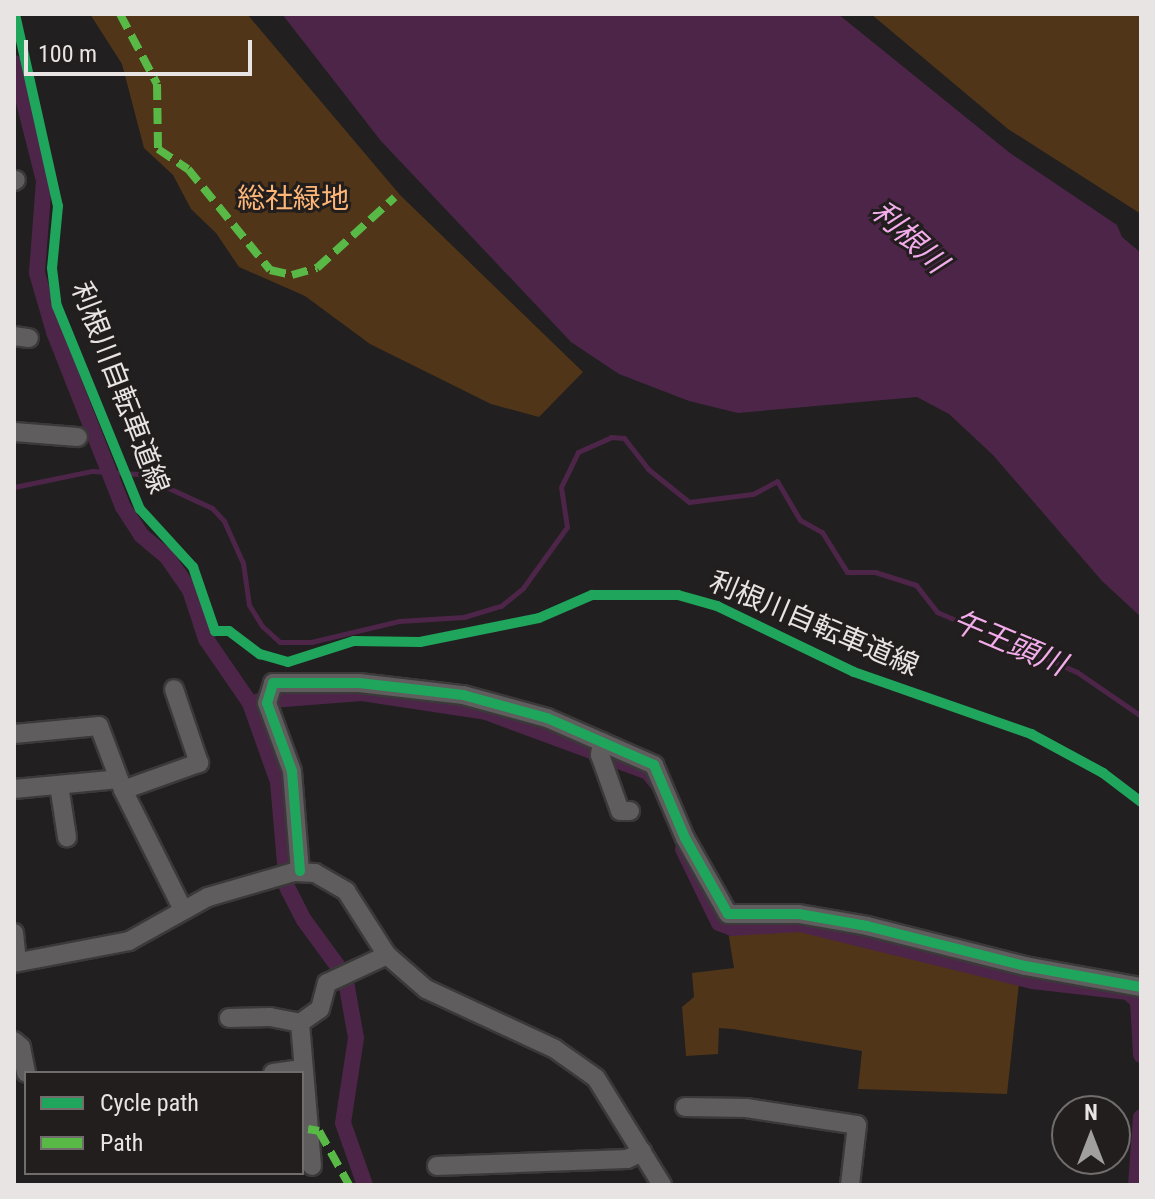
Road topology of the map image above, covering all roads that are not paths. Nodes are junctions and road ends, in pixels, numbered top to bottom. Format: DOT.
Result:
graph roads {
  1 [pos="14,432"];
  2 [pos="78,437"];
  3 [pos="174,689"];
  4 [pos="14,734"];
  5 [pos="602,742"];
  6 [pos="121,784"];
  7 [pos="59,785"];
  8 [pos="14,789"];
  9 [pos="630,811"];
  10 [pos="67,837"];
  11 [pos="297,872"];
  12 [pos="182,908"];
  13 [pos="14,933"];
  14 [pos="387,955"];
  15 [pos="16,962"];
  16 [pos="1141,987"];
  17 [pos="229,1018"];
  18 [pos="300,1023"];
  19 [pos="14,1041"];
  20 [pos="302,1069"];
  21 [pos="26,1071"];
  22 [pos="288,1071"];
  23 [pos="304,1102"];
  24 [pos="685,1107"];
  25 [pos="306,1136"];
  26 [pos="642,1152"];
  27 [pos="512,1165"];
  28 [pos="312,1166"];
  29 [pos="437,1166"];
  30 [pos="513,1185"];
  31 [pos="662,1185"];
  32 [pos="850,1185"];
  1 -- 2 [label="street"];
  3 -- 6 [label="street"];
  4 -- 6 [label="street"];
  5 -- 9 [label="street"];
  5 -- 11 [label="street"];
  5 -- 16 [label="street"];
  6 -- 7 [label="street"];
  6 -- 12 [label="street"];
  7 -- 8 [label="street"];
  7 -- 10 [label="street"];
  11 -- 12 [label="street"];
  11 -- 14 [label="street"];
  12 -- 15 [label="street"];
  13 -- 15 [label="street"];
  14 -- 18 [label="street"];
  14 -- 26 [label="street"];
  17 -- 18 [label="street"];
  18 -- 20 [label="street"];
  19 -- 21 [label="street"];
  20 -- 22 [label="street"];
  23 -- 25 [label="street"];
  24 -- 32 [label="street"];
  25 -- 28 [label="street"];
  26 -- 27 [label="street"];
  26 -- 31 [label="street"];
  27 -- 29 [label="street"];
  27 -- 30 [label="street"];
}
